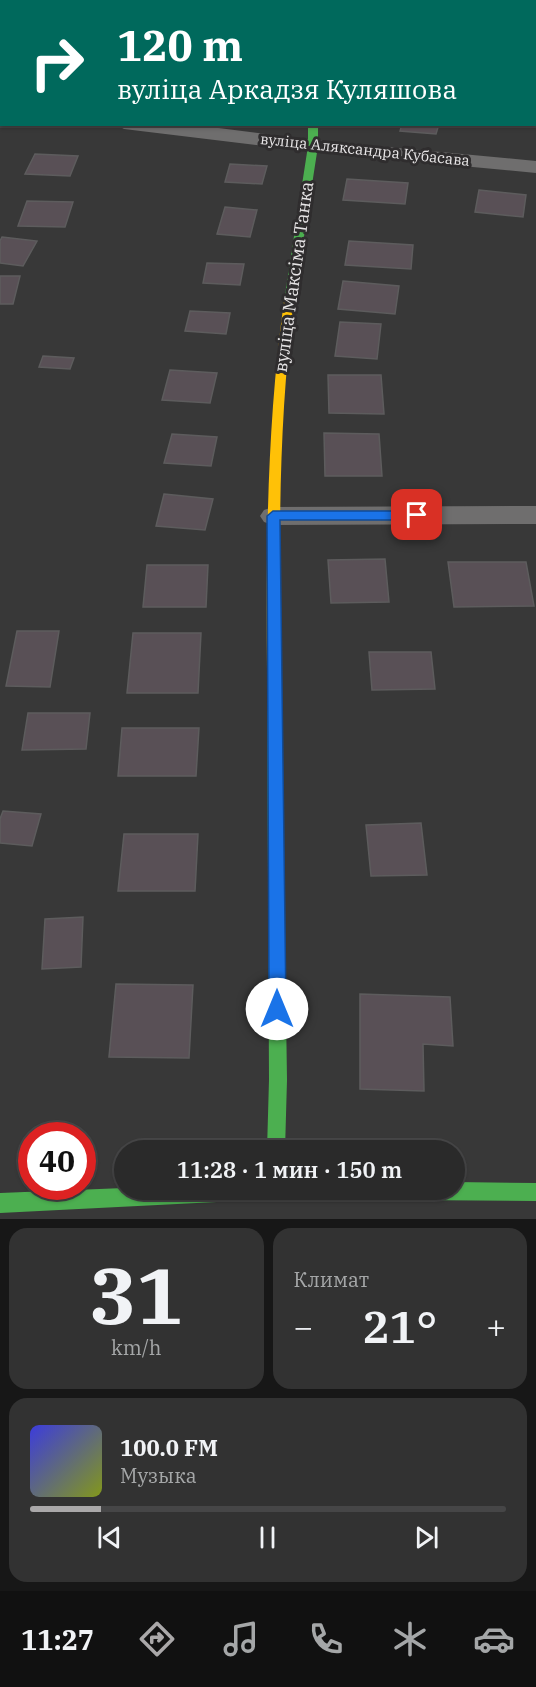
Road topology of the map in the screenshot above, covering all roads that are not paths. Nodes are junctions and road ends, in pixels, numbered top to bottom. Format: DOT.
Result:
graph roads {
  1 [pos="150,126"];
  2 [pos="313,126"];
  3 [pos="313,146"];
  4 [pos="536,167"];
  5 [pos="536,515"];
  6 [pos="273,516"];
  7 [pos="276,1140"];
  8 [pos="465,1191"];
  9 [pos="536,1192"];
  10 [pos="114,1198"];
  11 [pos="0,1203"];
  1 -- 3 [label="street, вуліца Аляксандра Кубасава"];
  2 -- 3 [label="street, вуліца Максіма Танка"];
  3 -- 4 [label="street, вуліца Аляксандра Кубасава"];
  3 -- 6 [label="street, вуліца Максіма Танка"];
  5 -- 6 [label="street"];
  6 -- 7 [label="street, вуліца Максіма Танка"];
  8 -- 9 [label="street"];
  10 -- 11 [label="street"];
}
